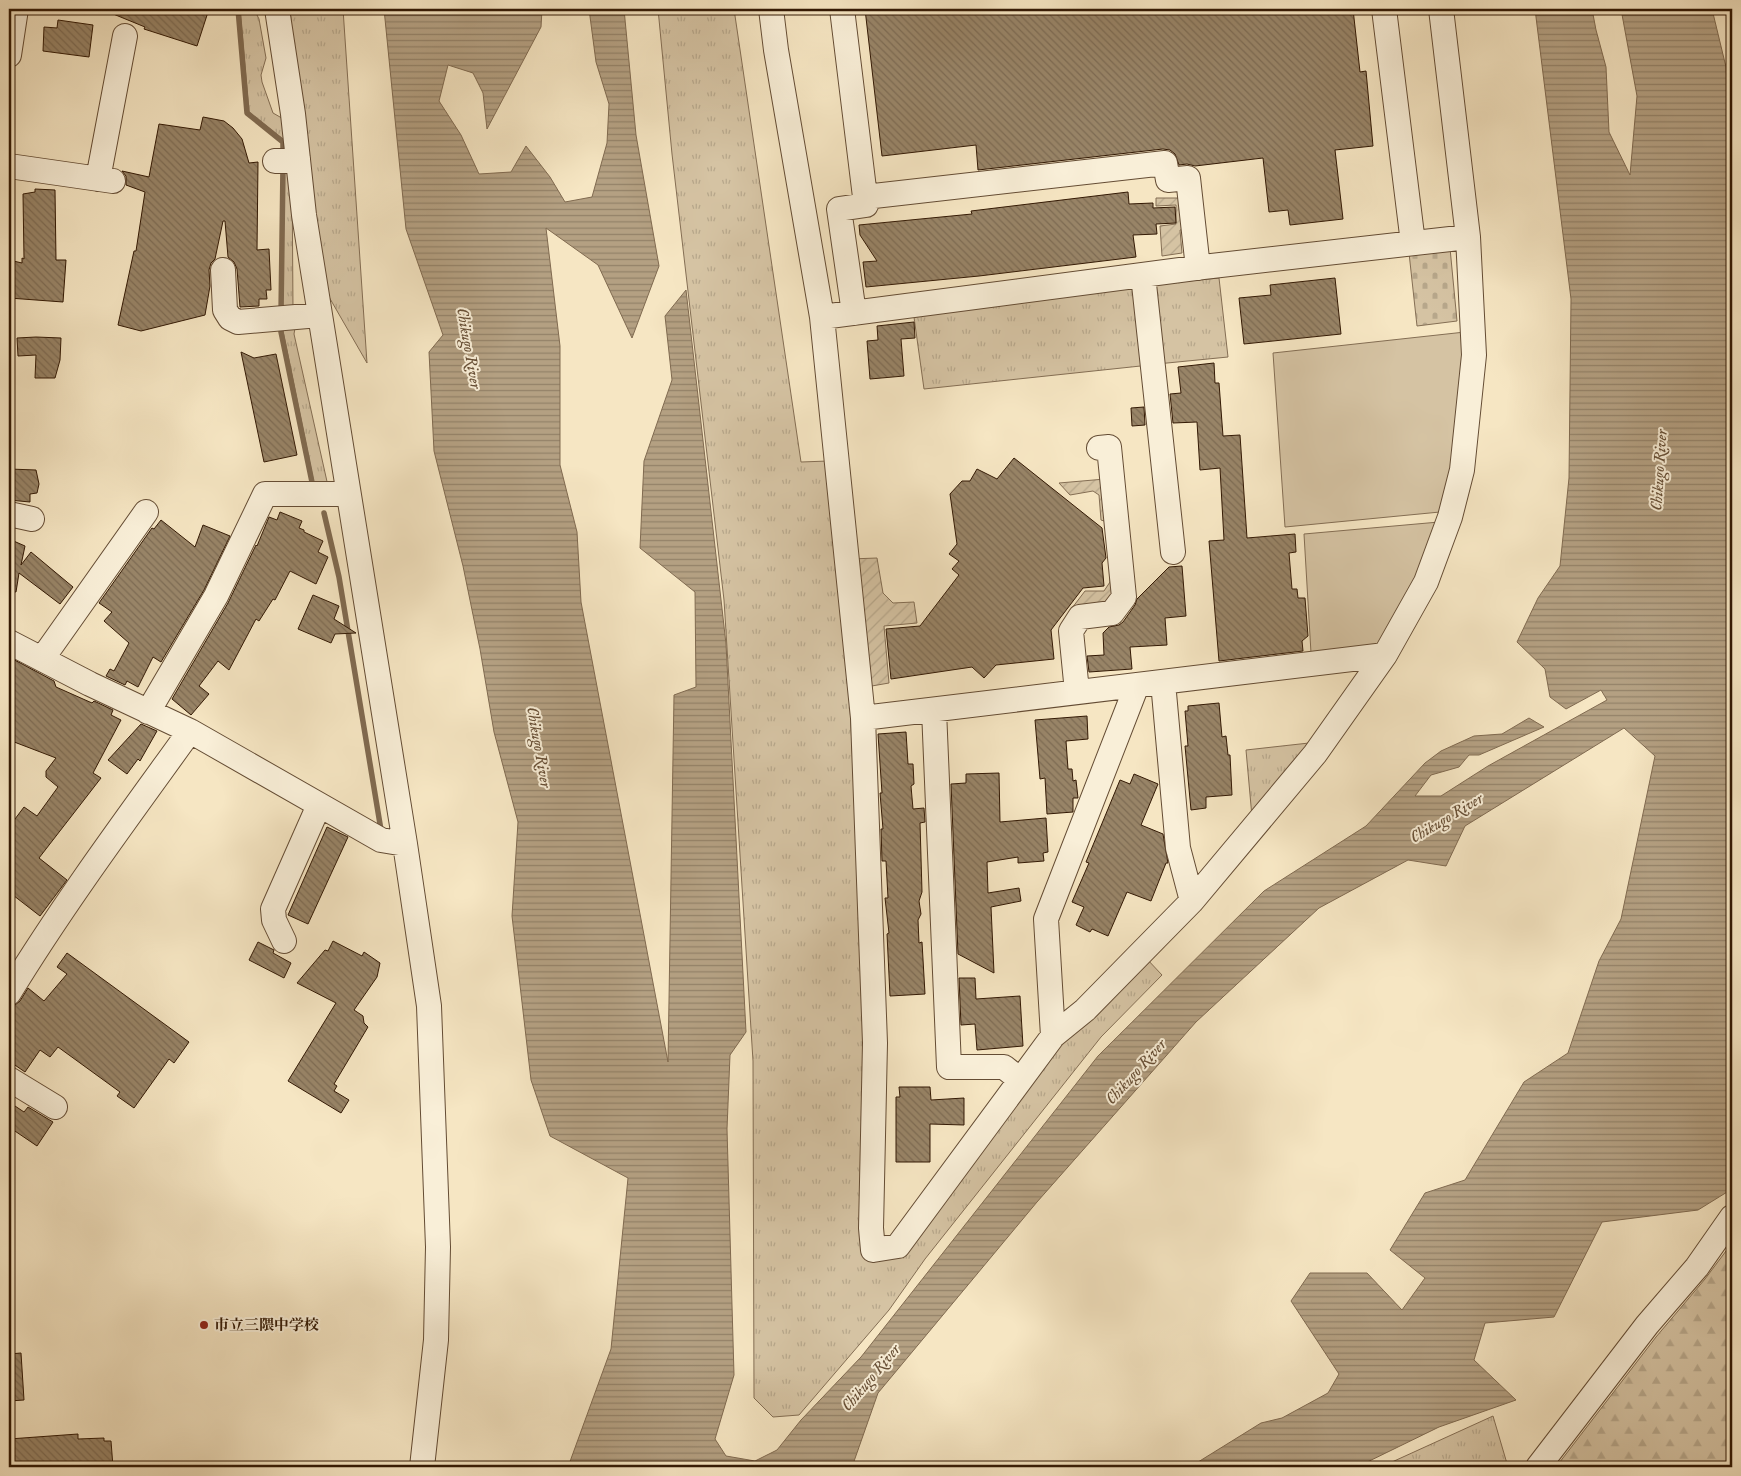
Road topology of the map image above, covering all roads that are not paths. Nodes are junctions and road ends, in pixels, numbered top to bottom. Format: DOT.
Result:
graph roads {
  1 [pos="277,9"];
  2 [pos="771,9"];
  3 [pos="842,9"];
  4 [pos="1384,9"];
  5 [pos="1441,9"];
  6 [pos="17,17"];
  7 [pos="125,36"];
  8 [pos="9,55"];
  9 [pos="9,166"];
  10 [pos="865,197"];
  11 [pos="1468,237"];
  12 [pos="1413,243"];
  13 [pos="1198,268"];
  14 [pos="223,270"];
  15 [pos="1143,275"];
  16 [pos="854,313"];
  17 [pos="320,315"];
  18 [pos="822,317"];
  19 [pos="1100,448"];
  20 [pos="348,494"];
  21 [pos="146,512"];
  22 [pos="9,514"];
  23 [pos="32,519"];
  24 [pos="1173,552"];
  25 [pos="9,642"];
  26 [pos="1385,655"];
  27 [pos="42,659"];
  28 [pos="1163,682"];
  29 [pos="1137,685"];
  30 [pos="1077,692"];
  31 [pos="934,710"];
  32 [pos="148,712"];
  33 [pos="863,718"];
  34 [pos="190,731"];
  35 [pos="319,805"];
  36 [pos="405,844"];
  37 [pos="1192,902"];
  38 [pos="284,941"];
  39 [pos="9,993"];
  40 [pos="1053,1036"];
  41 [pos="9,1079"];
  42 [pos="1020,1080"];
  43 [pos="55,1107"];
  44 [pos="1732,1217"];
  45 [pos="422,1467"];
  46 [pos="1538,1467"];
  1 -- 17 [label="street"];
  2 -- 18 [label="street"];
  3 -- 10 [label="street"];
  4 -- 12 [label="street"];
  5 -- 11 [label="street"];
  6 -- 8 [label="street"];
  7 -- 9 [label="street"];
  10 -- 13 [label="street"];
  10 -- 16 [label="street"];
  11 -- 12 [label="street"];
  11 -- 26 [label="street"];
  12 -- 13 [label="street"];
  13 -- 15 [label="street"];
  14 -- 17 [label="street"];
  15 -- 16 [label="street"];
  15 -- 24 [label="street"];
  16 -- 18 [label="street"];
  17 -- 20 [label="street"];
  18 -- 33 [label="street"];
  19 -- 30 [label="street"];
  20 -- 32 [label="street"];
  20 -- 36 [label="street"];
  21 -- 27 [label="street"];
  22 -- 23 [label="street"];
  25 -- 27 [label="street"];
  26 -- 28 [label="street"];
  26 -- 37 [label="street"];
  27 -- 32 [label="street"];
  28 -- 29 [label="street"];
  28 -- 37 [label="street"];
  29 -- 30 [label="street"];
  29 -- 40 [label="street"];
  30 -- 31 [label="street"];
  31 -- 33 [label="street"];
  31 -- 42 [label="street"];
  32 -- 34 [label="street"];
  33 -- 42 [label="street"];
  34 -- 35 [label="street"];
  34 -- 39 [label="street"];
  35 -- 36 [label="street"];
  35 -- 38 [label="street"];
  36 -- 45 [label="street"];
  37 -- 40 [label="street"];
  40 -- 42 [label="street"];
  41 -- 43 [label="street"];
  44 -- 46 [label="street"];
}
